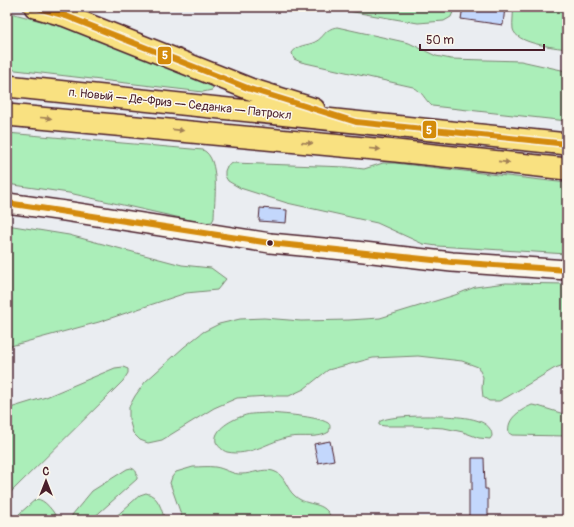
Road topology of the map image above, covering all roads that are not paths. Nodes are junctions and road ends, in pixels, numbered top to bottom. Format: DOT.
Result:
graph roads {
  1 [pos="35,7"];
  2 [pos="7,86"];
  3 [pos="7,115"];
  4 [pos="356,122"];
  5 [pos="567,144"];
  6 [pos="567,169"];
  7 [pos="7,203"];
  8 [pos="567,270"];
  1 -- 4 [label="main road"];
  2 -- 4 [label="main road, п. Новый — Де-Фриз — Седанка — Патрокл"];
  3 -- 6 [label="main road, one-way"];
  4 -- 5 [label="main road, п. Новый — Де-Фриз — Седанка — Патрокл"];
  7 -- 8 [label="main road"];
}
